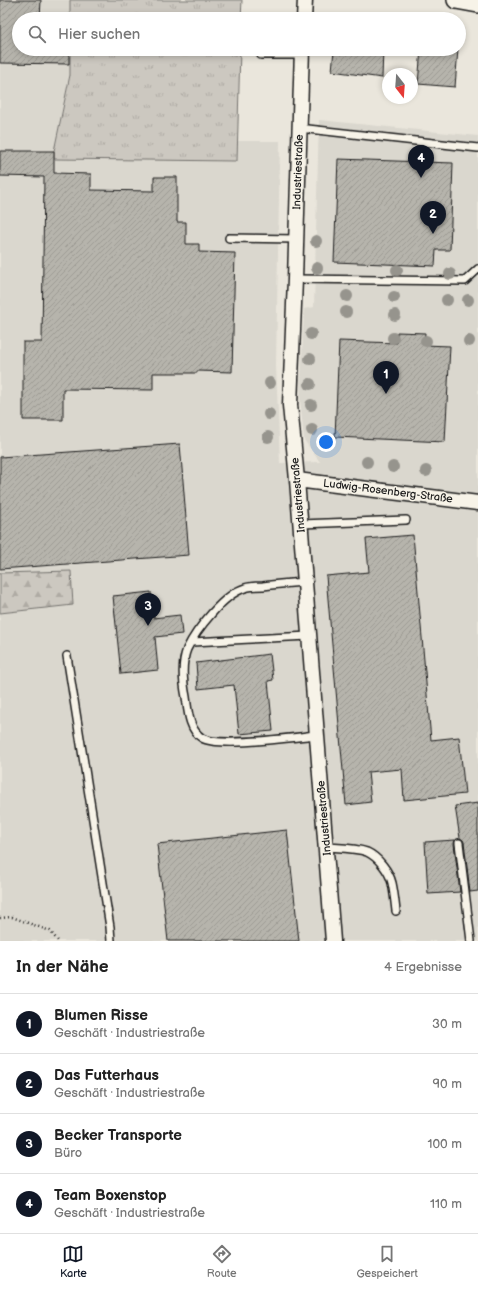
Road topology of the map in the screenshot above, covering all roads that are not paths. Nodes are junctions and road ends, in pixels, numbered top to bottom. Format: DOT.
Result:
graph roads {
  1 [pos="305,0"];
  2 [pos="456,0"];
  3 [pos="478,4"];
  4 [pos="304,12"];
  5 [pos="302,56"];
  6 [pos="300,128"];
  7 [pos="478,148"];
  8 [pos="229,238"];
  9 [pos="296,239"];
  10 [pos="478,268"];
  11 [pos="295,279"];
  12 [pos="297,480"];
  13 [pos="478,503"];
  14 [pos="406,520"];
  15 [pos="301,524"];
  16 [pos="305,582"];
  17 [pos="310,636"];
  18 [pos="192,642"];
  19 [pos="67,656"];
  20 [pos="317,735"];
  21 [pos="459,843"];
  22 [pos="326,847"];
  23 [pos="396,911"];
  24 [pos="111,941"];
  25 [pos="334,941"];
  26 [pos="471,941"];
  1 -- 4 [label="street"];
  2 -- 3 [label="street"];
  5 -- 6 [label="street, Industriestraße"];
  6 -- 7 [label="lane"];
  6 -- 9 [label="street, Industriestraße"];
  8 -- 9 [label="lane"];
  9 -- 11 [label="street, Industriestraße"];
  10 -- 11 [label="lane"];
  11 -- 12 [label="street, Industriestraße"];
  12 -- 13 [label="street, Ludwig-Rosenberg-Straße"];
  12 -- 15 [label="street, Industriestraße"];
  14 -- 15 [label="lane"];
  15 -- 16 [label="street, Industriestraße"];
  16 -- 17 [label="street, Industriestraße"];
  16 -- 18 [label="lane"];
  17 -- 18 [label="lane"];
  17 -- 20 [label="street, Industriestraße"];
  18 -- 20 [label="lane"];
  19 -- 24 [label="lane"];
  20 -- 22 [label="street, Industriestraße"];
  21 -- 26 [label="lane"];
  22 -- 23 [label="lane"];
  22 -- 25 [label="street, Industriestraße"];
}
